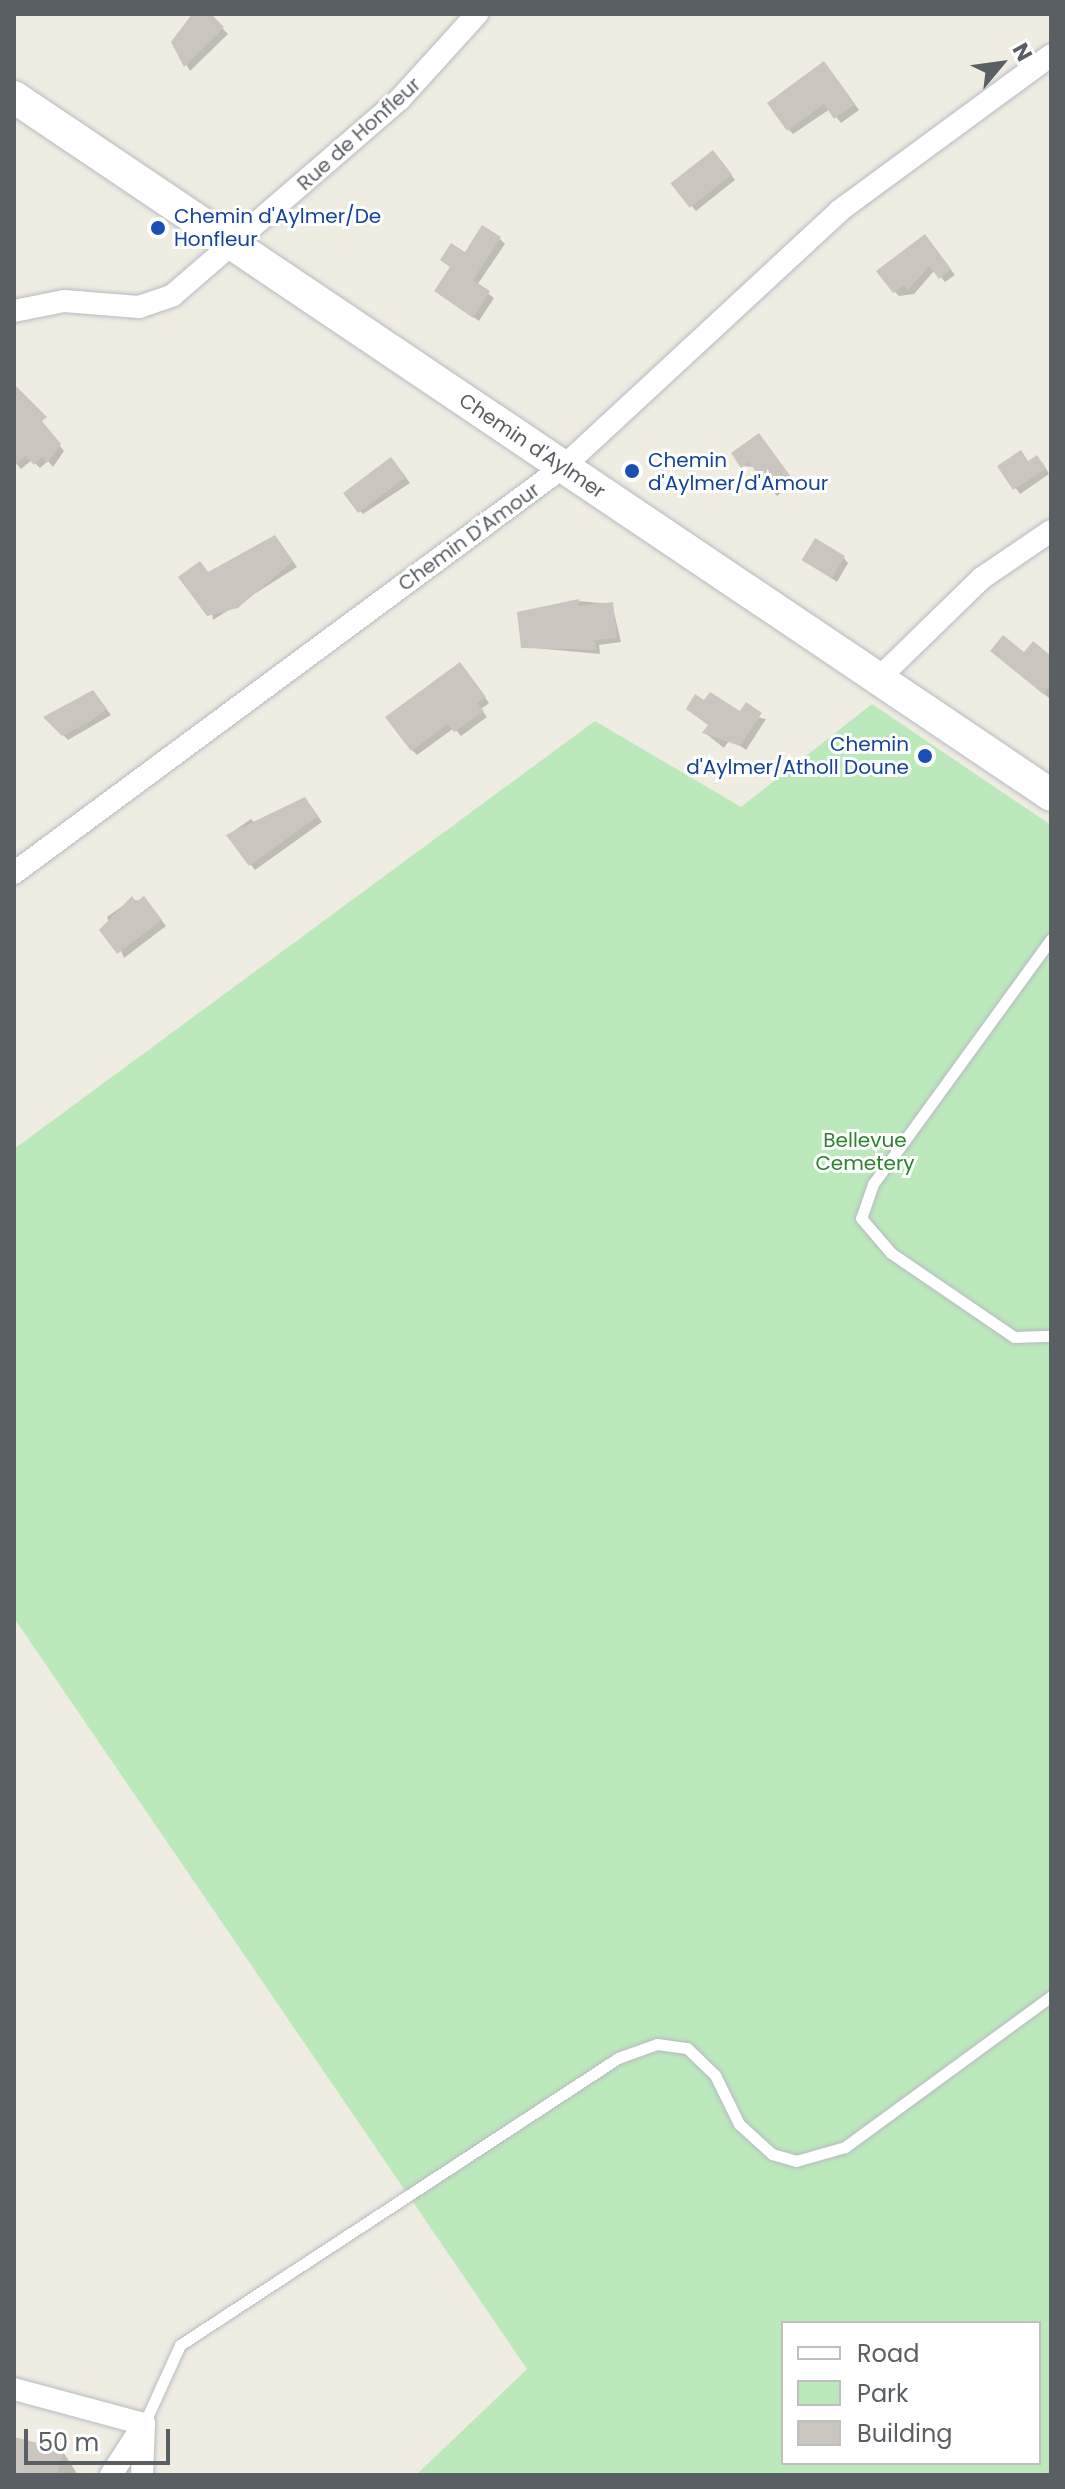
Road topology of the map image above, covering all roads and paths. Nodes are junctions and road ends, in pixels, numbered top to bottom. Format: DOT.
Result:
graph roads {
  1 [pos="477,14"];
  2 [pos="1051,55"];
  3 [pos="14,97"];
  4 [pos="233,242"];
  5 [pos="14,311"];
  6 [pos="563,467"];
  7 [pos="1051,531"];
  8 [pos="875,682"];
  9 [pos="1051,795"];
  10 [pos="14,873"];
  11 [pos="1051,939"];
  12 [pos="1051,1336"];
  13 [pos="1051,1996"];
  14 [pos="14,2389"];
  15 [pos="144,2424"];
  16 [pos="111,2475"];
  17 [pos="142,2475"];
  1 -- 4 [label="street, Rue de Honfleur"];
  2 -- 6 [label="street, Chemin D'Amour"];
  3 -- 4 [label="main road, Chemin d'Aylmer"];
  4 -- 5 [label="street, Rue de Honfleur"];
  4 -- 6 [label="main road, Chemin d'Aylmer"];
  6 -- 8 [label="main road, Chemin d'Aylmer"];
  6 -- 10 [label="street, Chemin D'Amour"];
  7 -- 8 [label="street"];
  8 -- 9 [label="main road, Chemin d'Aylmer"];
  11 -- 12 [label="lane"];
  13 -- 15 [label="lane"];
  14 -- 15 [label="street"];
  15 -- 16 [label="street"];
  15 -- 17 [label="street"];
}
